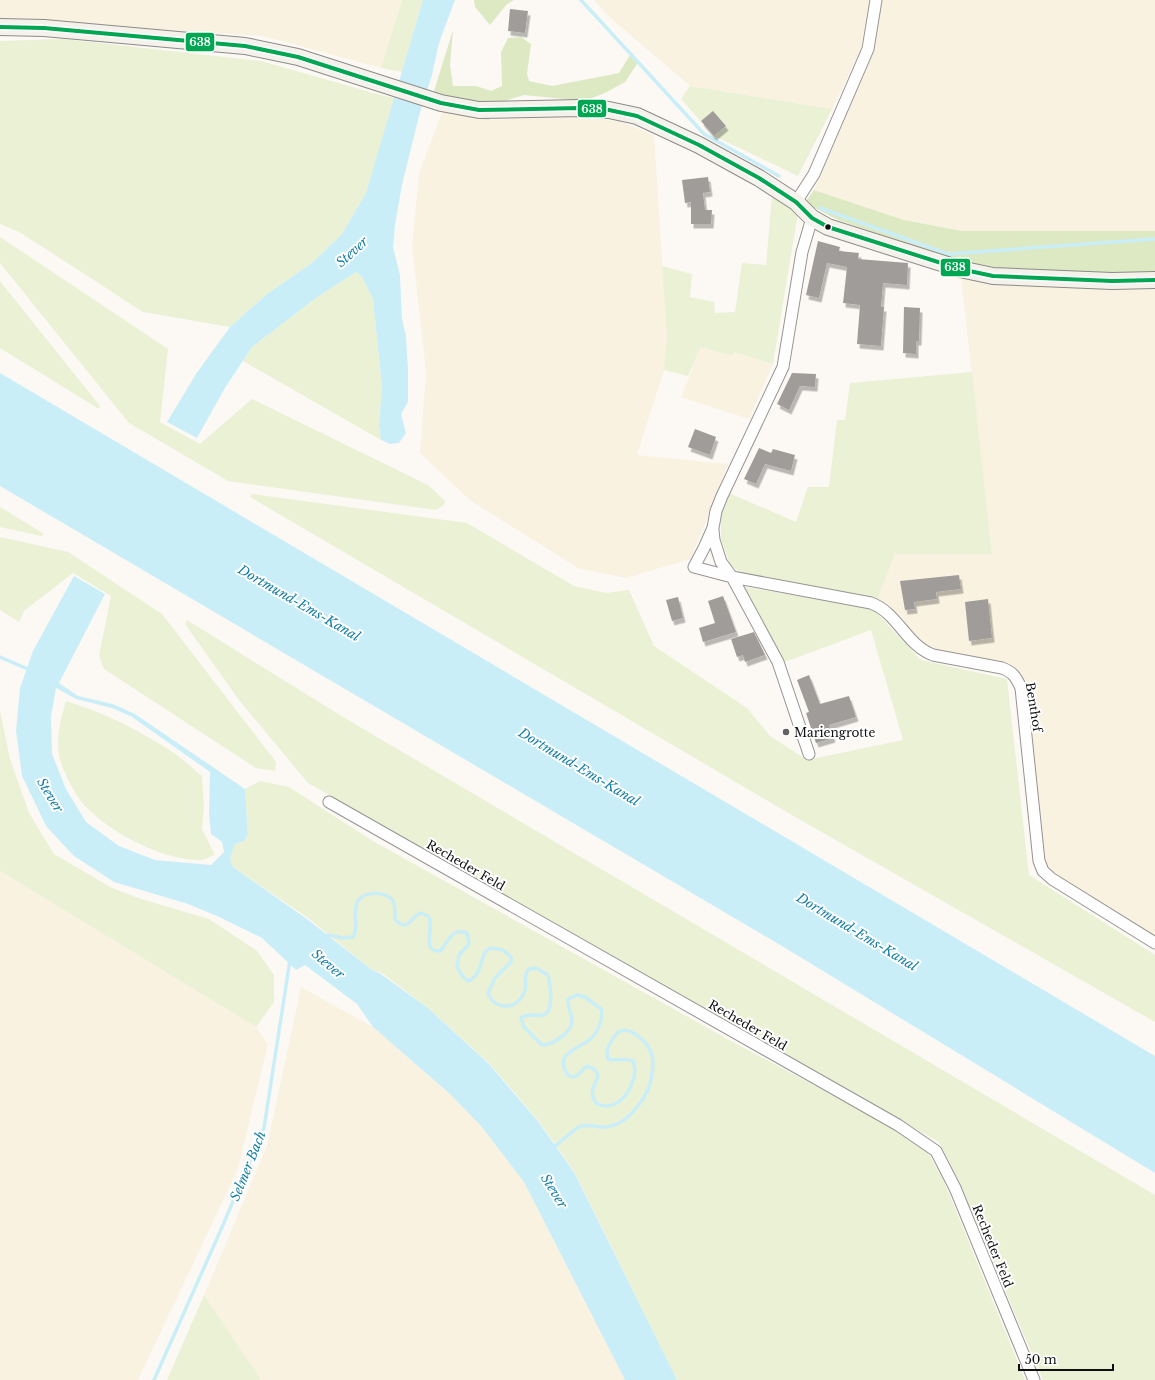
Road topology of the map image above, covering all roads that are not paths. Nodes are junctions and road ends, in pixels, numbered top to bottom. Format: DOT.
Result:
graph roads {
  1 [pos="876,0"];
  2 [pos="0,27"];
  3 [pos="796,202"];
  4 [pos="812,218"];
  5 [pos="1155,280"];
  6 [pos="713,528"];
  7 [pos="732,577"];
  8 [pos="809,754"];
  9 [pos="329,802"];
  10 [pos="1155,943"];
  11 [pos="1034,1380"];
  1 -- 3 [label="street"];
  2 -- 3 [label="street"];
  3 -- 4 [label="street"];
  4 -- 5 [label="street"];
  4 -- 6 [label="street, Benthof"];
  6 -- 7 [label="street"];
  6 -- 7 [label="street, Benthof"];
  7 -- 8 [label="street"];
  7 -- 10 [label="street, Benthof"];
  9 -- 11 [label="street, Recheder Feld"];
}
